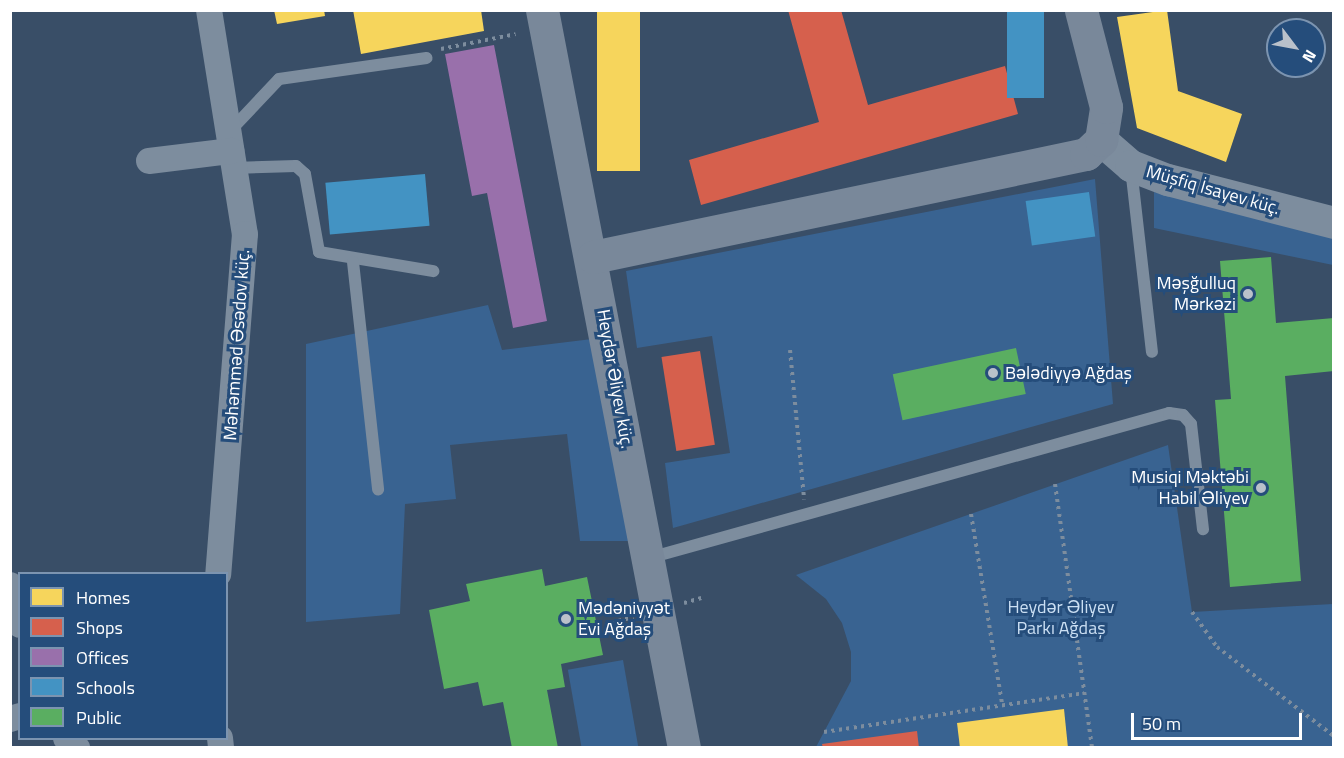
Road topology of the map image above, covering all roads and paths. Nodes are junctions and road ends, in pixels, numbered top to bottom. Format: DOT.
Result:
graph roads {
  1 [pos="209,10"];
  2 [pos="542,10"];
  3 [pos="1081,10"];
  4 [pos="516,34"];
  5 [pos="427,58"];
  6 [pos="1101,140"];
  7 [pos="231,150"];
  8 [pos="149,161"];
  9 [pos="1131,166"];
  10 [pos="1334,223"];
  11 [pos="593,257"];
  12 [pos="353,262"];
  13 [pos="433,271"];
  14 [pos="790,350"];
  15 [pos="1152,352"];
  16 [pos="1055,484"];
  17 [pos="378,490"];
  18 [pos="806,514"];
  19 [pos="971,514"];
  20 [pos="1203,529"];
  21 [pos="648,558"];
  22 [pos="219,572"];
  23 [pos="10,585"];
  24 [pos="1192,612"];
  25 [pos="18,617"];
  26 [pos="1084,693"];
  27 [pos="1002,704"];
  28 [pos="824,732"];
  29 [pos="1334,736"];
  30 [pos="684,747"];
  31 [pos="1092,747"];
  1 -- 7 [label="street, Məhəmməd Əsədov küç."];
  2 -- 11 [label="main road, Heydər Əliyev küç."];
  3 -- 6 [label="main road"];
  4 -- 5 [label="path"];
  5 -- 7 [label="lane"];
  6 -- 9 [label="street, Müşfiq İsayev küç."];
  6 -- 11 [label="main road"];
  7 -- 8 [label="street"];
  7 -- 12 [label="lane"];
  7 -- 22 [label="street, Məhəmməd Əsədov küç."];
  9 -- 10 [label="street, Müşfiq İsayev küç."];
  9 -- 15 [label="lane"];
  11 -- 21 [label="main road, Heydər Əliyev küç."];
  12 -- 13 [label="lane"];
  12 -- 17 [label="lane"];
  14 -- 18 [label="path"];
  16 -- 26 [label="path"];
  18 -- 20 [label="lane"];
  18 -- 21 [label="lane"];
  19 -- 27 [label="path"];
  21 -- 30 [label="main road, Heydər Əliyev küç."];
  23 -- 25 [label="street"];
  24 -- 29 [label="path"];
  26 -- 27 [label="path"];
  26 -- 31 [label="path"];
  27 -- 28 [label="path"];
}
